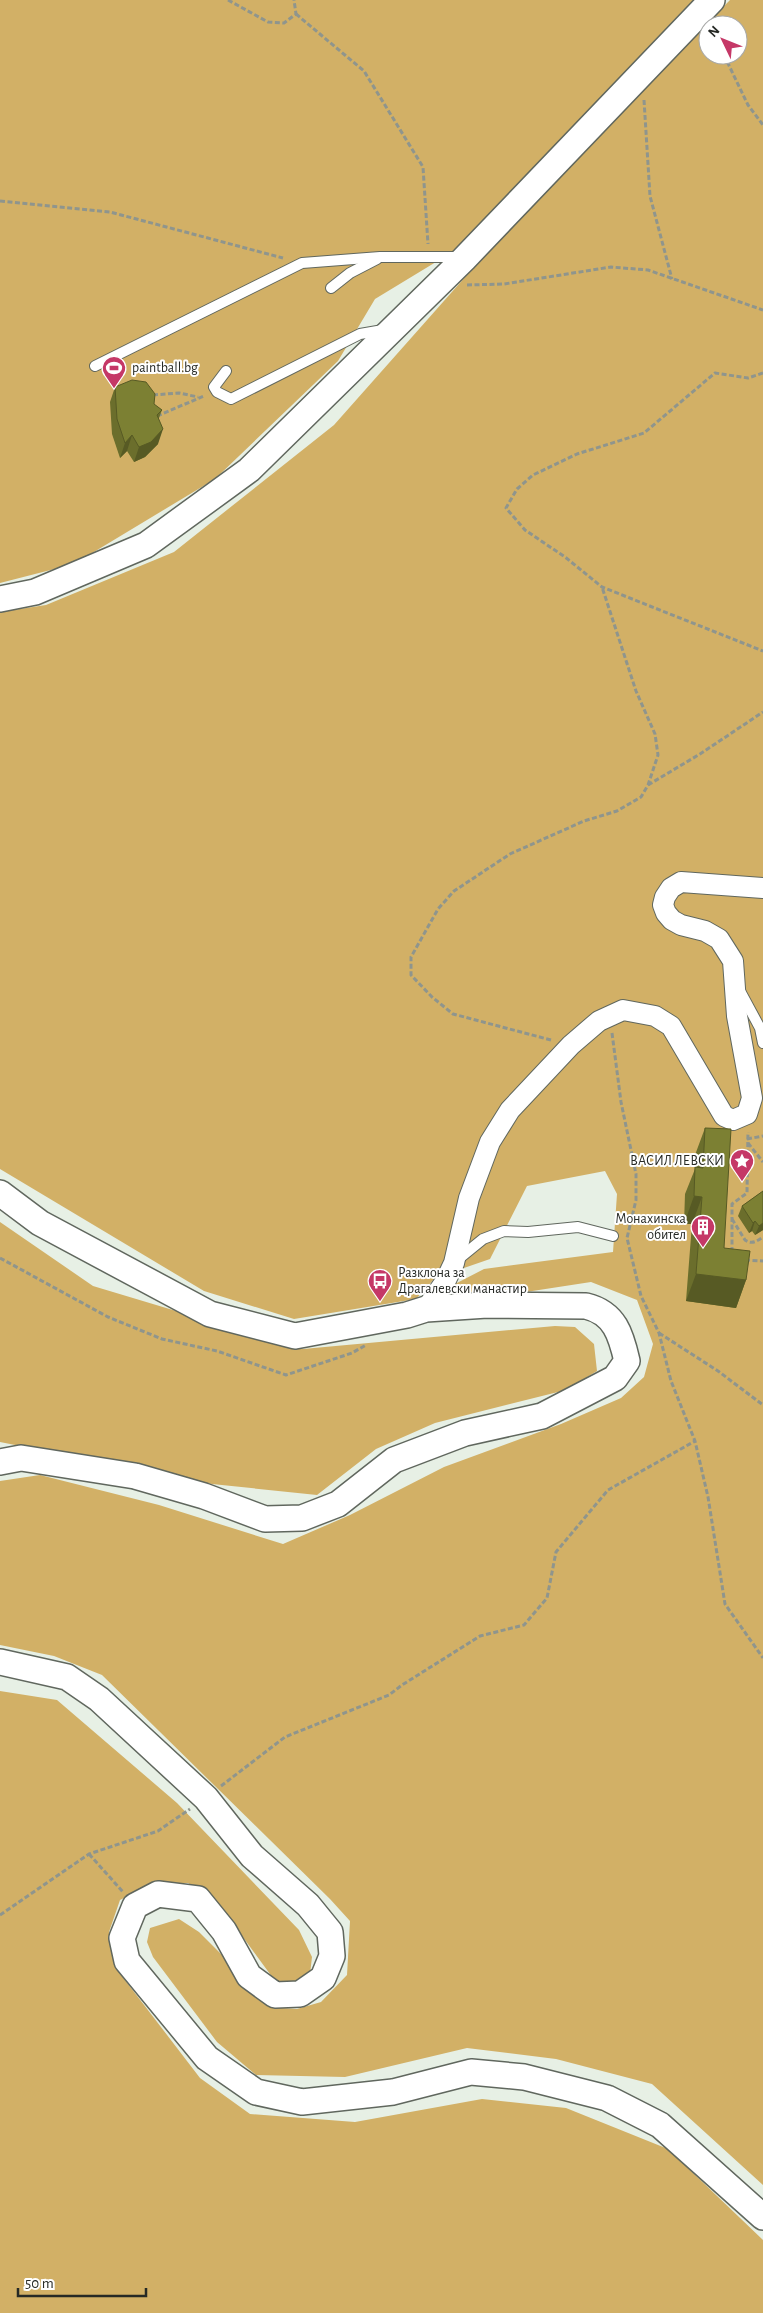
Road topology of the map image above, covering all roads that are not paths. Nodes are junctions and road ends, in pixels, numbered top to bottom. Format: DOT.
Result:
graph roads {
  1 [pos="712,0"];
  2 [pos="380,257"];
  3 [pos="464,259"];
  4 [pos="331,288"];
  5 [pos="392,329"];
  6 [pos="96,366"];
  7 [pos="226,371"];
  8 [pos="0,599"];
  9 [pos="763,888"];
  10 [pos="735,981"];
  11 [pos="763,1043"];
  12 [pos="0,1193"];
  13 [pos="613,1236"];
  14 [pos="454,1263"];
  15 [pos="426,1309"];
  16 [pos="0,1462"];
  17 [pos="0,1662"];
  18 [pos="763,2217"];
  1 -- 3 [label="street"];
  2 -- 3 [label="lane"];
  2 -- 4 [label="lane"];
  2 -- 6 [label="lane"];
  3 -- 5 [label="street"];
  5 -- 7 [label="lane"];
  5 -- 8 [label="street"];
  9 -- 10 [label="street"];
  10 -- 11 [label="lane"];
  10 -- 14 [label="street"];
  12 -- 15 [label="street"];
  13 -- 14 [label="lane"];
  14 -- 15 [label="street"];
  15 -- 16 [label="street"];
  17 -- 18 [label="street"];
}
